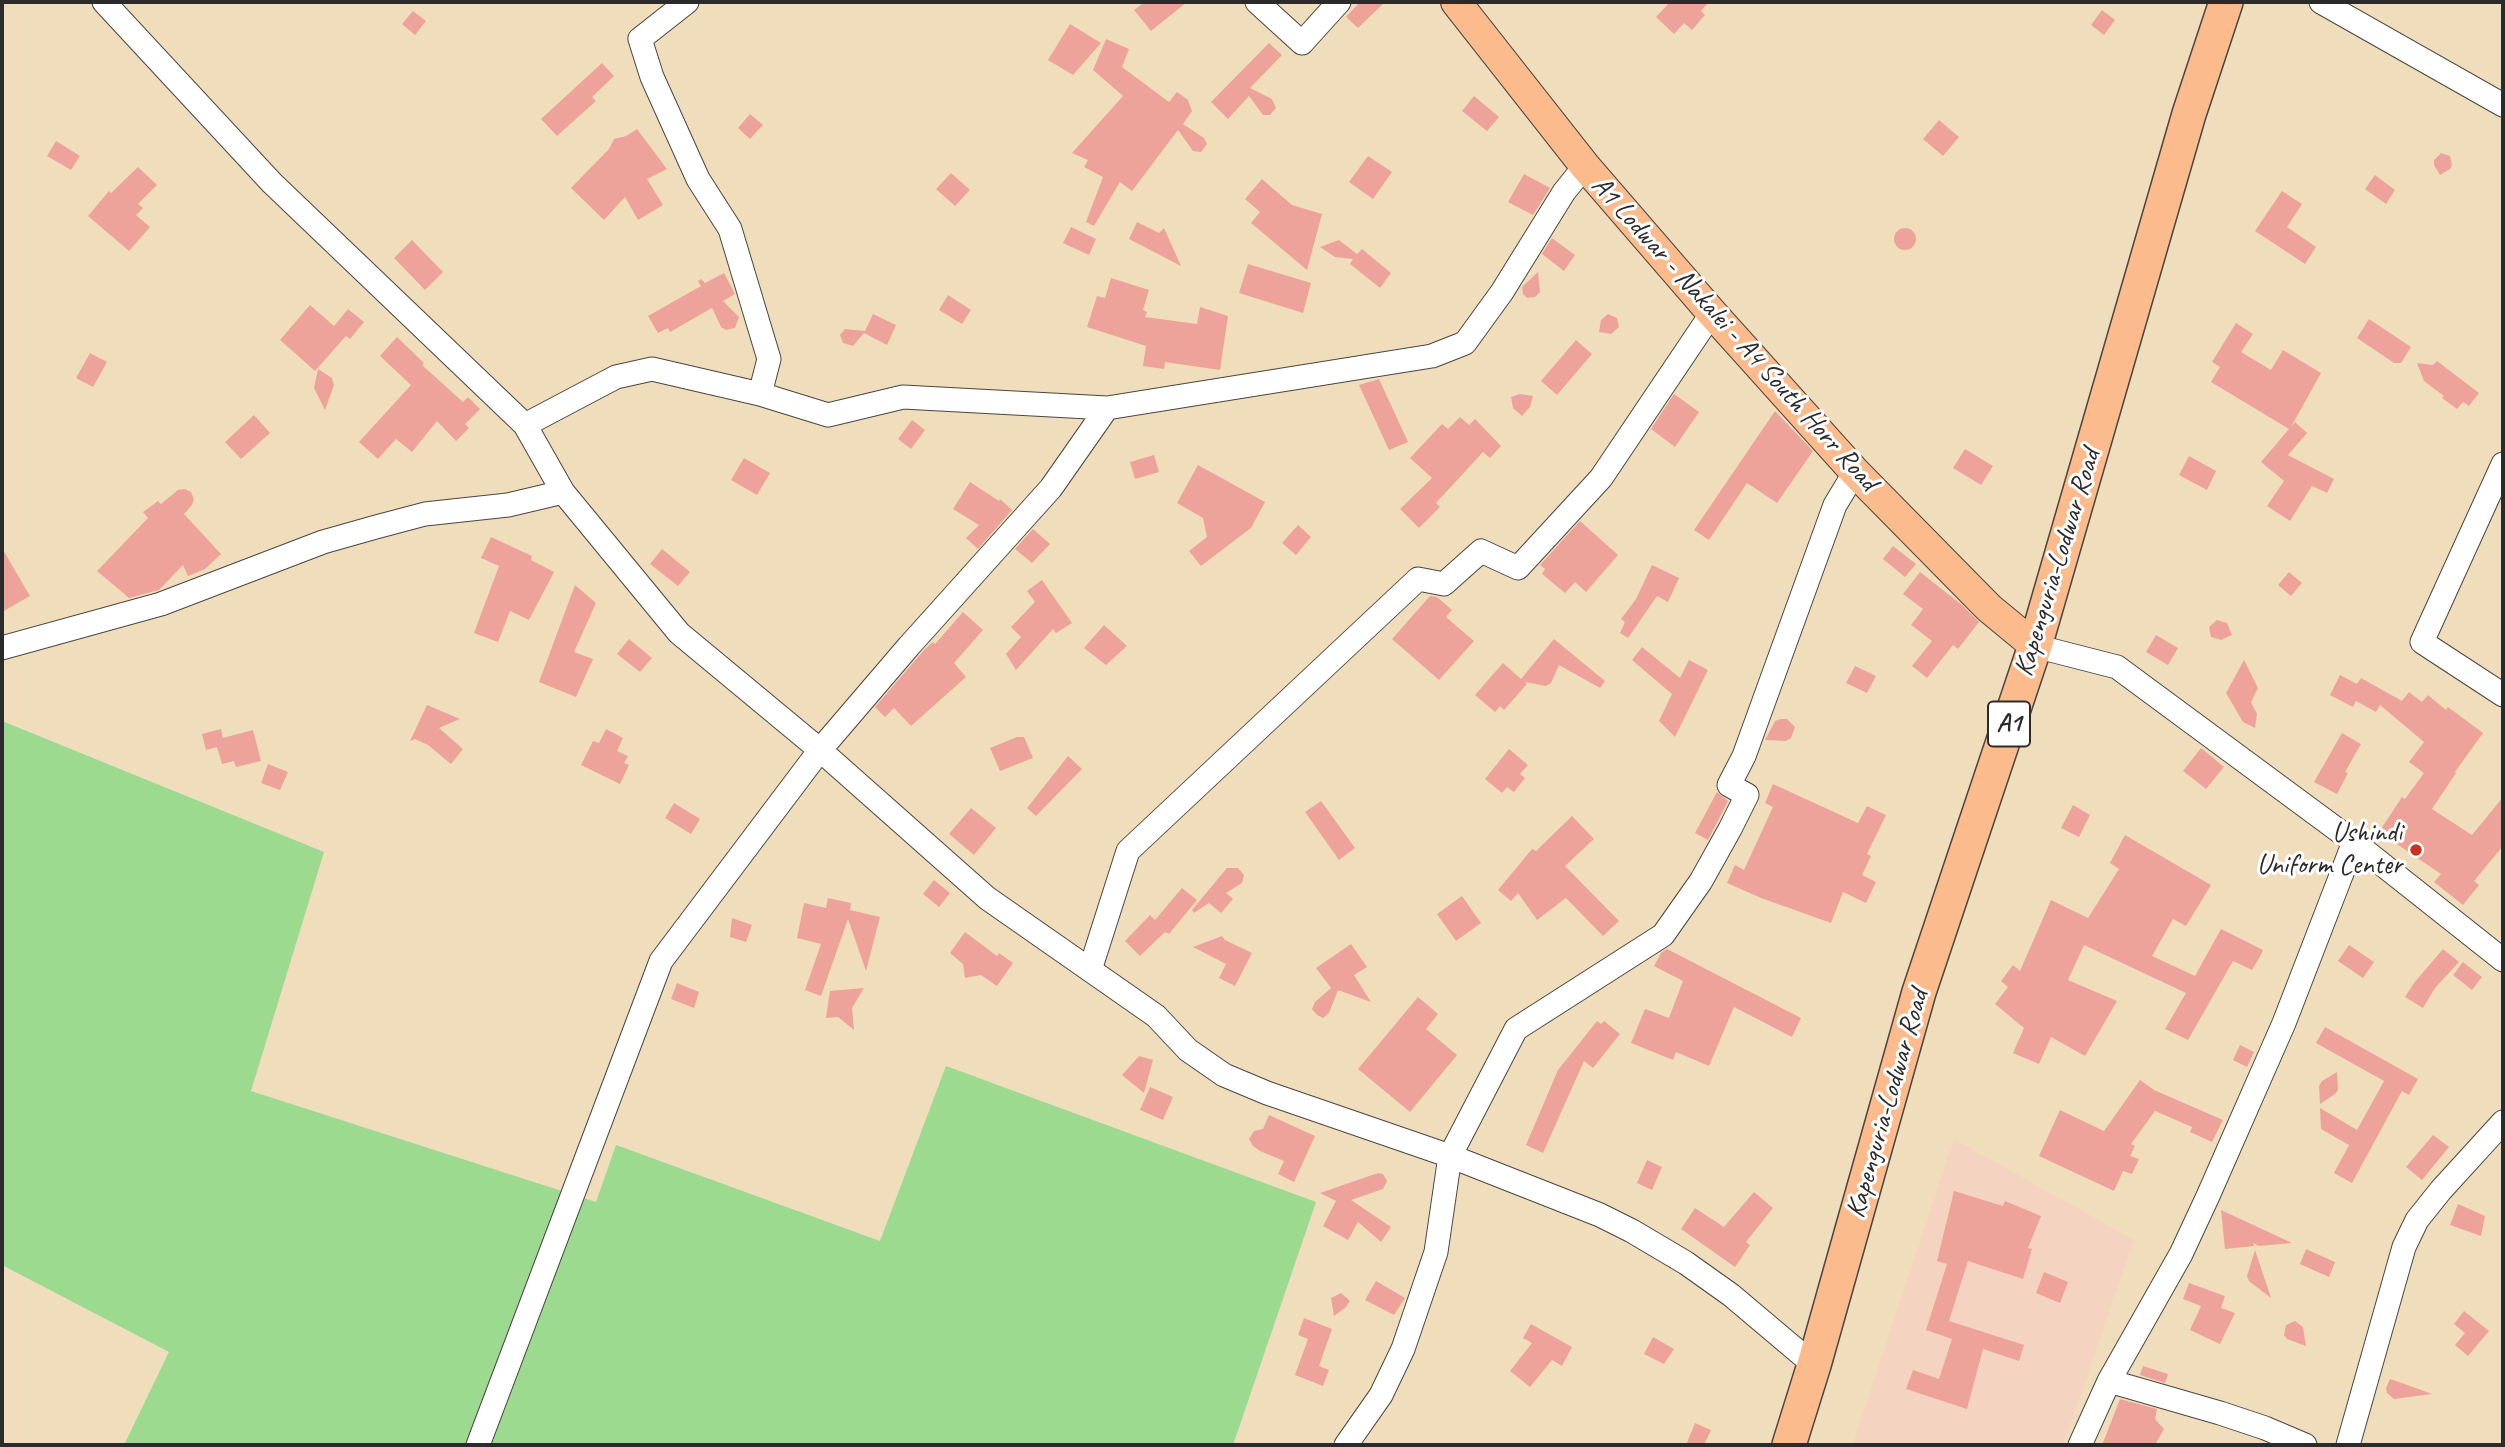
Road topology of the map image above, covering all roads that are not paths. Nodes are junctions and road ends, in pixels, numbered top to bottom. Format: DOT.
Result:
graph roads {
  1 [pos="104,2"];
  2 [pos="687,2"];
  3 [pos="1257,2"];
  4 [pos="1339,2"];
  5 [pos="1456,2"];
  6 [pos="2226,2"];
  7 [pos="2320,2"];
  8 [pos="2503,104"];
  9 [pos="1585,166"];
  10 [pos="1712,313"];
  11 [pos="760,394"];
  12 [pos="1107,408"];
  13 [pos="525,425"];
  14 [pos="2503,464"];
  15 [pos="1855,472"];
  16 [pos="563,492"];
  17 [pos="2035,646"];
  18 [pos="2,648"];
  19 [pos="2503,695"];
  20 [pos="820,751"];
  21 [pos="2354,842"];
  22 [pos="2503,960"];
  23 [pos="1090,970"];
  24 [pos="2503,1122"];
  25 [pos="1450,1156"];
  26 [pos="1814,1365"];
  27 [pos="2109,1381"];
  28 [pos="478,1445"];
  29 [pos="1346,1445"];
  30 [pos="1789,1445"];
  31 [pos="2080,1445"];
  32 [pos="2305,1445"];
  33 [pos="2348,1445"];
  1 -- 13 [label="street"];
  2 -- 11 [label="street"];
  3 -- 4 [label="street"];
  5 -- 9 [label="main road, A1 Lodwar - Nakalei - A4 South Horr Road"];
  6 -- 17 [label="highway, Kapenguria-Lodwar Road / A1"];
  7 -- 8 [label="street"];
  9 -- 10 [label="main road, A1 Lodwar - Nakalei - A4 South Horr Road"];
  9 -- 12 [label="street"];
  10 -- 15 [label="main road, A1 Lodwar - Nakalei - A4 South Horr Road"];
  10 -- 23 [label="street"];
  11 -- 12 [label="street"];
  11 -- 13 [label="street"];
  12 -- 20 [label="street"];
  13 -- 16 [label="street"];
  14 -- 19 [label="street"];
  15 -- 17 [label="main road, A1 Lodwar - Nakalei - A4 South Horr Road"];
  15 -- 25 [label="street"];
  16 -- 18 [label="street"];
  16 -- 20 [label="street"];
  17 -- 21 [label="street"];
  17 -- 26 [label="highway, Kapenguria-Lodwar Road / A1"];
  20 -- 23 [label="street"];
  20 -- 28 [label="street"];
  21 -- 22 [label="street"];
  21 -- 27 [label="street"];
  23 -- 25 [label="street"];
  24 -- 33 [label="street"];
  25 -- 26 [label="street"];
  25 -- 29 [label="street"];
  26 -- 30 [label="highway, Kapenguria-Lodwar Road / A1"];
  27 -- 31 [label="street"];
  27 -- 32 [label="street"];
}
